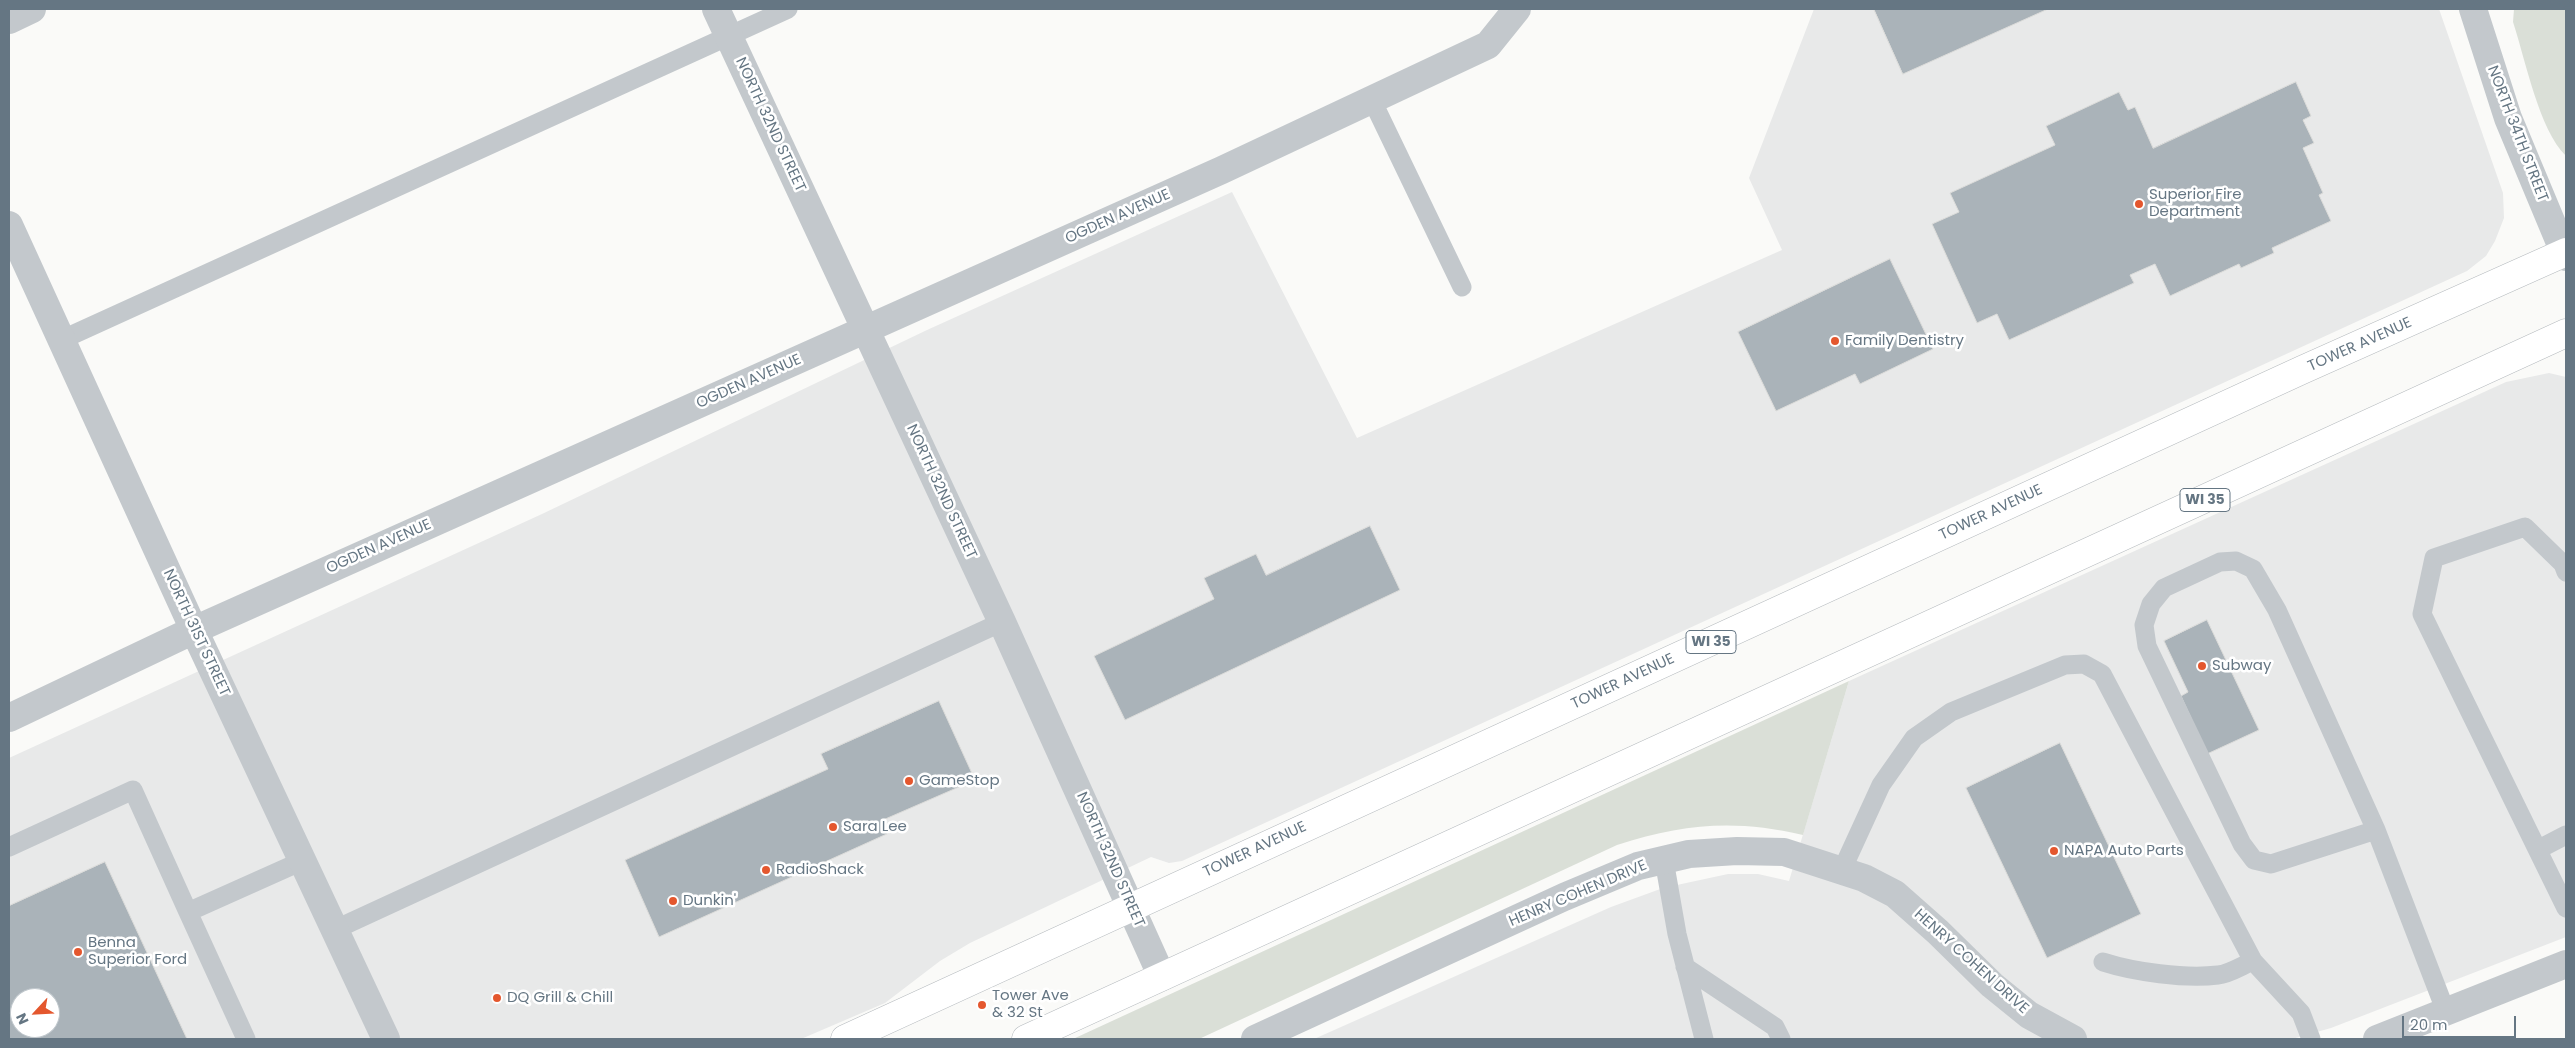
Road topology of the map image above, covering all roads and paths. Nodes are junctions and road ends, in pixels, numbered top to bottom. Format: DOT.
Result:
graph roads {
  1 [pos="32,9"];
  2 [pos="716,9"];
  3 [pos="788,9"];
  4 [pos="1517,9"];
  5 [pos="2473,9"];
  6 [pos="9,20"];
  7 [pos="729,37"];
  8 [pos="1372,100"];
  9 [pos="9,225"];
  10 [pos="2566,254"];
  11 [pos="1462,287"];
  12 [pos="865,330"];
  13 [pos="2566,333"];
  14 [pos="61,340"];
  15 [pos="2566,572"];
  16 [pos="1002,622"];
  17 [pos="194,630"];
  18 [pos="9,718"];
  19 [pos="2376,830"];
  20 [pos="2566,835"];
  21 [pos="9,847"];
  22 [pos="2539,849"];
  23 [pos="1664,860"];
  24 [pos="302,861"];
  25 [pos="1842,870"];
  26 [pos="1131,907"];
  27 [pos="2566,908"];
  28 [pos="188,912"];
  29 [pos="334,930"];
  30 [pos="2253,961"];
  31 [pos="2103,962"];
  32 [pos="2566,964"];
  33 [pos="1686,967"];
  34 [pos="1162,977"];
  35 [pos="2446,1012"];
  36 [pos="246,1039"];
  37 [pos="386,1039"];
  38 [pos="845,1039"];
  39 [pos="1026,1039"];
  40 [pos="1255,1039"];
  41 [pos="1704,1039"];
  42 [pos="1781,1039"];
  43 [pos="2073,1039"];
  44 [pos="2311,1039"];
  45 [pos="2377,1039"];
  1 -- 6 [label="street"];
  2 -- 7 [label="street, NORTH 32ND STREET"];
  3 -- 7 [label="lane"];
  4 -- 8 [label="street, OGDEN AVENUE"];
  5 -- 10 [label="street, NORTH 34TH STREET"];
  7 -- 12 [label="street, NORTH 32ND STREET"];
  7 -- 14 [label="lane"];
  8 -- 11 [label="lane"];
  8 -- 12 [label="street, OGDEN AVENUE"];
  9 -- 14 [label="street, NORTH 31ST STREET"];
  10 -- 26 [label="main road, TOWER AVENUE / WI 35"];
  12 -- 16 [label="street, NORTH 32ND STREET"];
  12 -- 17 [label="street, OGDEN AVENUE"];
  13 -- 34 [label="main road, WI 35"];
  14 -- 17 [label="street, NORTH 31ST STREET"];
  15 -- 22 [label="lane"];
  16 -- 26 [label="street, NORTH 32ND STREET"];
  16 -- 29 [label="lane"];
  17 -- 18 [label="street, OGDEN AVENUE"];
  17 -- 24 [label="street, NORTH 31ST STREET"];
  19 -- 19 [label="lane"];
  19 -- 35 [label="lane"];
  20 -- 22 [label="lane"];
  21 -- 28 [label="lane"];
  22 -- 27 [label="lane"];
  23 -- 25 [label="street, HENRY COHEN DRIVE"];
  23 -- 33 [label="lane"];
  23 -- 40 [label="street, HENRY COHEN DRIVE"];
  24 -- 28 [label="lane"];
  24 -- 29 [label="street, NORTH 31ST STREET"];
  25 -- 30 [label="lane"];
  25 -- 43 [label="street, HENRY COHEN DRIVE"];
  26 -- 34 [label="street, NORTH 32ND STREET"];
  26 -- 38 [label="main road, TOWER AVENUE / WI 35"];
  28 -- 36 [label="lane"];
  29 -- 37 [label="street, NORTH 31ST STREET"];
  30 -- 31 [label="lane"];
  30 -- 44 [label="lane"];
  32 -- 35 [label="street"];
  33 -- 41 [label="lane"];
  33 -- 42 [label="lane"];
  34 -- 39 [label="main road, WI 35"];
  35 -- 45 [label="street"];
}
